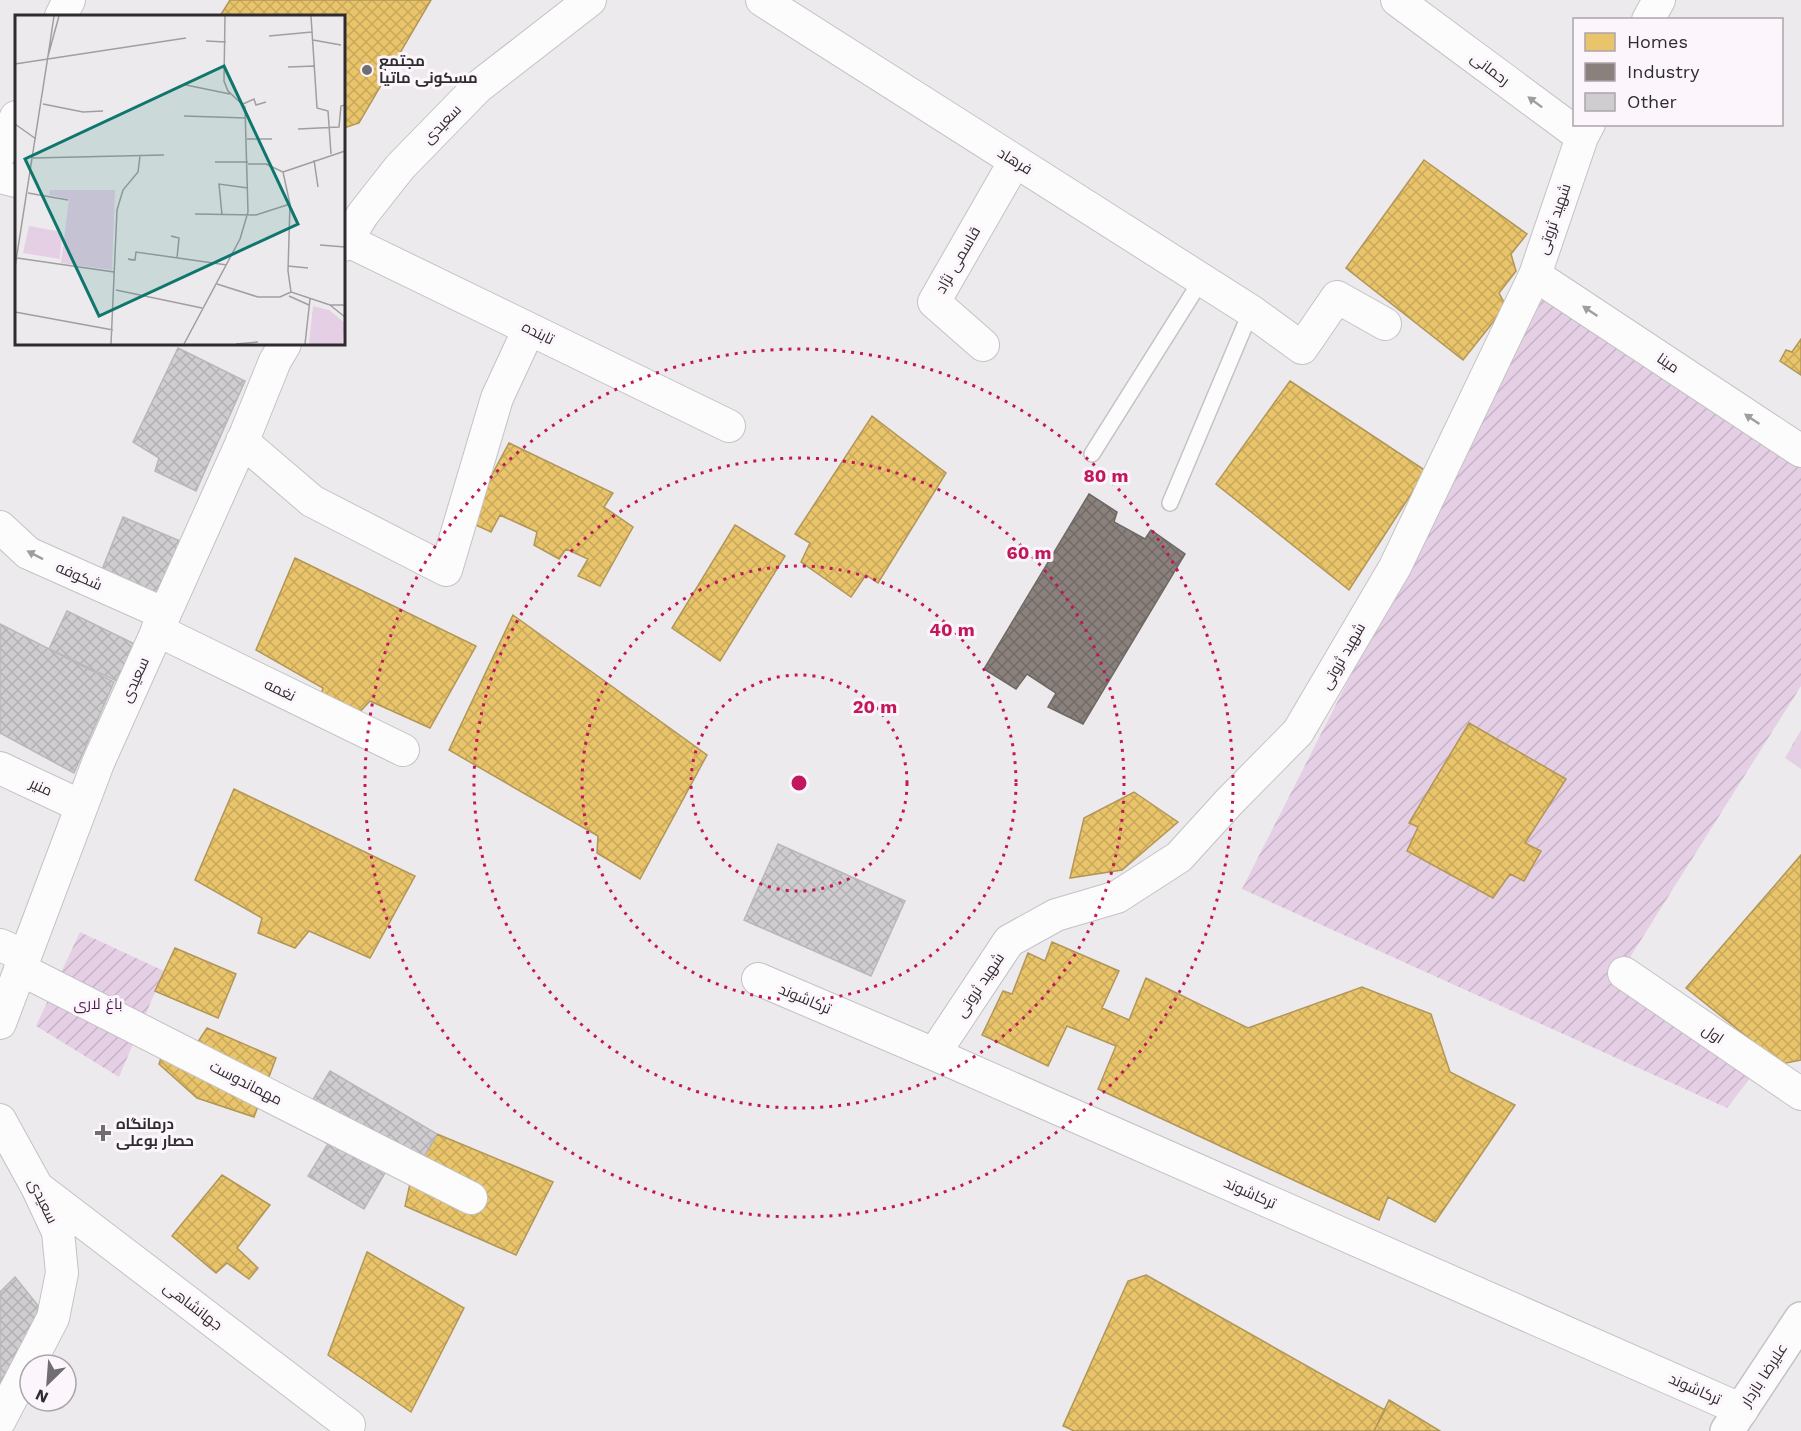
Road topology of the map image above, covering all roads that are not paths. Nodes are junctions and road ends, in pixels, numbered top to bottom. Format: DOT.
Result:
graph roads {
  1 [pos="69,0"];
  2 [pos="590,0"];
  3 [pos="762,0"];
  4 [pos="1397,0"];
  5 [pos="1659,0"];
  6 [pos="62,15"];
  7 [pos="1649,18"];
  8 [pos="15,119"];
  9 [pos="1573,122"];
  10 [pos="1586,131"];
  11 [pos="0,153"];
  12 [pos="1015,161"];
  13 [pos="0,177"];
  14 [pos="15,181"];
  15 [pos="345,240"];
  16 [pos="345,241"];
  17 [pos="1535,275"];
  18 [pos="1202,279"];
  19 [pos="1337,297"];
  20 [pos="1259,316"];
  21 [pos="529,329"];
  22 [pos="284,345"];
  23 [pos="983,345"];
  24 [pos="729,426"];
  25 [pos="242,441"];
  26 [pos="1801,451"];
  27 [pos="1092,454"];
  28 [pos="1170,503"];
  29 [pos="0,527"];
  30 [pos="161,622"];
  31 [pos="403,750"];
  32 [pos="0,768"];
  33 [pos="81,806"];
  34 [pos="15,956"];
  35 [pos="1624,973"];
  36 [pos="758,979"];
  37 [pos="0,1023"];
  38 [pos="934,1054"];
  39 [pos="1801,1094"];
  40 [pos="0,1120"];
  41 [pos="37,1187"];
  42 [pos="471,1198"];
  43 [pos="1801,1319"];
  44 [pos="0,1420"];
  45 [pos="1734,1420"];
  46 [pos="349,1425"];
  1 -- 6 [label="street"];
  2 -- 15 [label="street, سعیدی"];
  3 -- 12 [label="street, فرهاد"];
  9 -- 4 [label="street, رحمانی, one-way"];
  5 -- 7 [label="street"];
  8 -- 11 [label="street"];
  10 -- 17 [label="street, شهید ثروتی"];
  12 -- 18 [label="street, فرهاد"];
  12 -- 23 [label="street, قاسمی نژاد"];
  13 -- 14 [label="street"];
  16 -- 21 [label="street, تابنده"];
  26 -- 17 [label="street, مینا, one-way"];
  17 -- 38 [label="street, شهید ثروتی"];
  18 -- 20 [label="street, فرهاد"];
  18 -- 27 [label="lane"];
  19 -- 20 [label="street, فرهاد"];
  20 -- 28 [label="lane"];
  21 -- 24 [label="street, تابنده"];
  21 -- 25 [label="street"];
  22 -- 25 [label="street, سعیدی"];
  25 -- 30 [label="street, سعیدی"];
  30 -- 29 [label="street, شکوفه, one-way"];
  30 -- 31 [label="street, نغمه"];
  30 -- 33 [label="street, سعیدی"];
  32 -- 33 [label="street, منیر"];
  33 -- 34 [label="street, سعیدی"];
  34 -- 37 [label="street, سعیدی"];
  34 -- 42 [label="street, مهماندوست"];
  35 -- 39 [label="street, اول"];
  36 -- 38 [label="street, ترکاشوند"];
  38 -- 45 [label="street, ترکاشوند"];
  40 -- 41 [label="street, سعیدی"];
  41 -- 44 [label="street, سعیدی"];
  41 -- 46 [label="street, جهانشاهی"];
  43 -- 45 [label="main road, علیرضا بازدار"];
}
